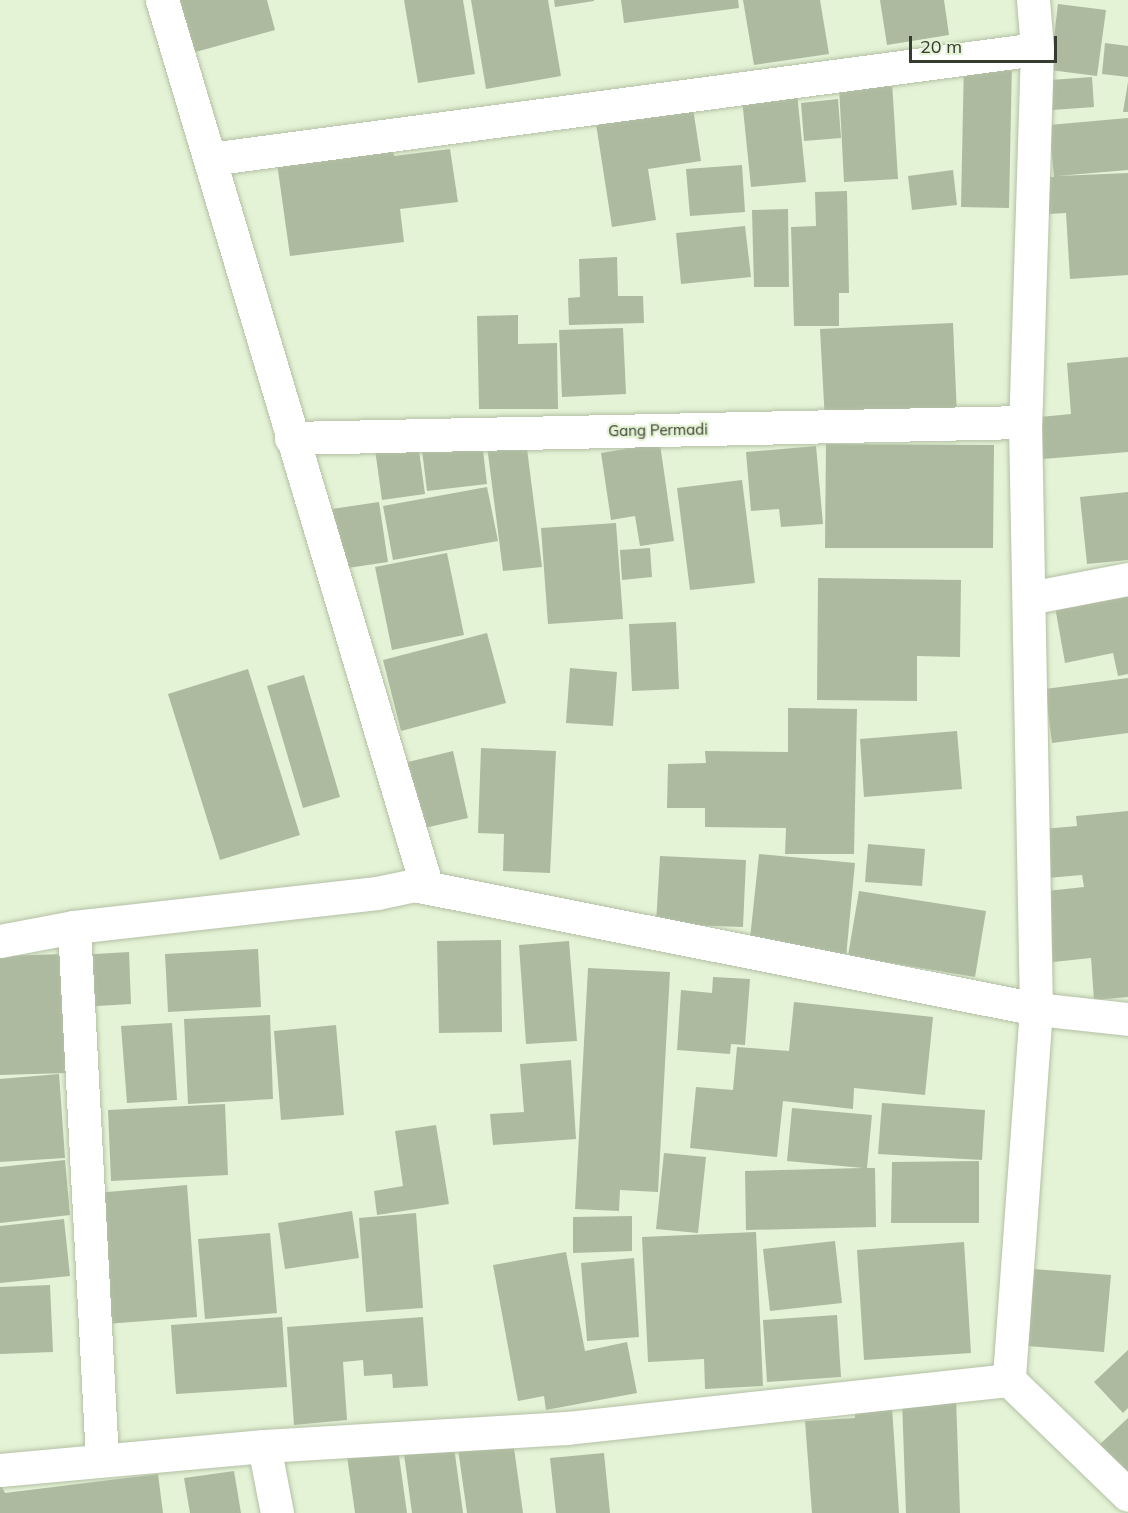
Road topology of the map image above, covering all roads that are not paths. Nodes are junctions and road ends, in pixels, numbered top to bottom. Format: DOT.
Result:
graph roads {
  1 [pos="162,0"];
  2 [pos="1033,0"];
  3 [pos="1037,49"];
  4 [pos="210,159"];
  5 [pos="1025,422"];
  6 [pos="291,438"];
  7 [pos="1128,579"];
  8 [pos="1029,598"];
  9 [pos="421,886"];
  10 [pos="74,927"];
  11 [pos="0,941"];
  12 [pos="1036,1009"];
  13 [pos="1128,1019"];
  14 [pos="1009,1380"];
  15 [pos="264,1446"];
  16 [pos="102,1459"];
  17 [pos="0,1470"];
  18 [pos="1128,1495"];
  19 [pos="277,1513"];
  1 -- 4 [label="street"];
  2 -- 3 [label="street"];
  3 -- 4 [label="street"];
  3 -- 5 [label="street"];
  4 -- 6 [label="street"];
  5 -- 6 [label="street, Gang Permadi"];
  5 -- 8 [label="street"];
  6 -- 9 [label="street"];
  7 -- 8 [label="street"];
  8 -- 12 [label="street"];
  9 -- 10 [label="street"];
  9 -- 12 [label="street"];
  10 -- 11 [label="street"];
  10 -- 16 [label="street"];
  12 -- 13 [label="street"];
  12 -- 14 [label="street"];
  14 -- 15 [label="street"];
  14 -- 18 [label="street"];
  15 -- 16 [label="street"];
  15 -- 19 [label="street"];
  16 -- 17 [label="street"];
}
